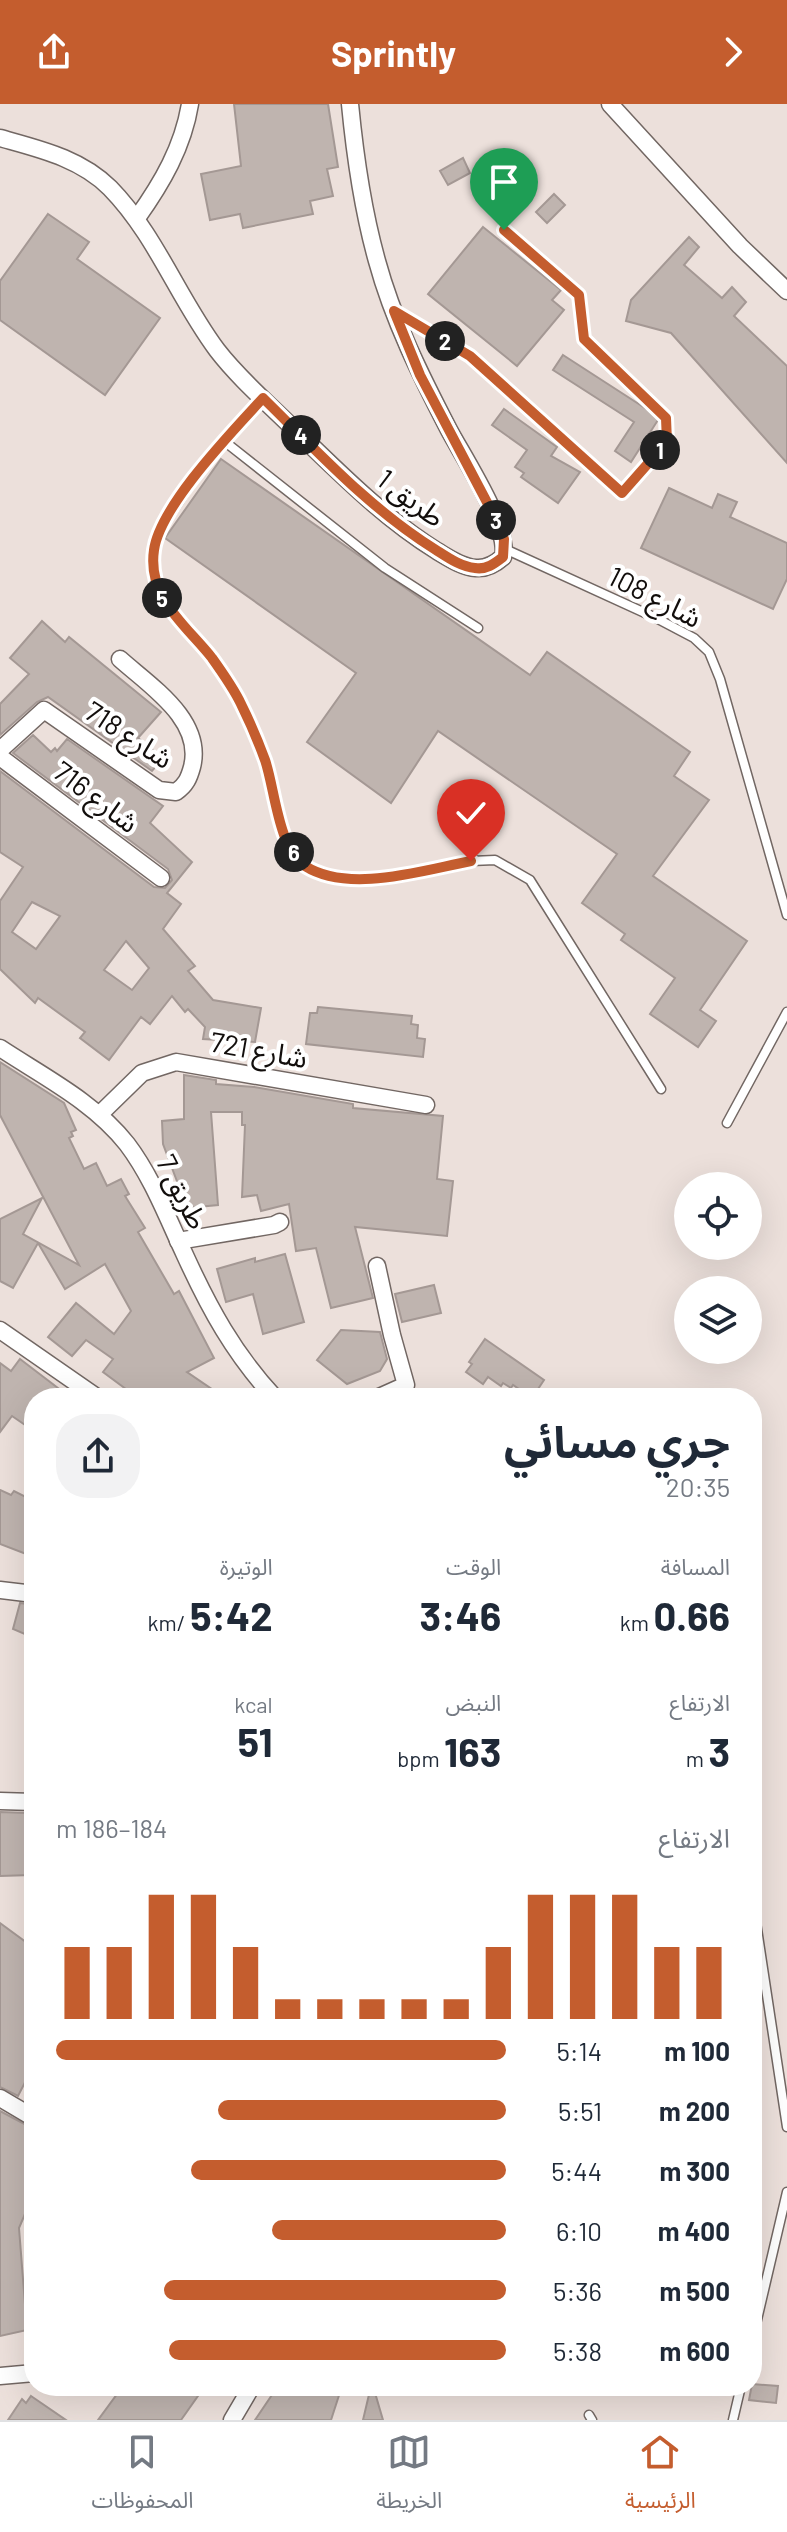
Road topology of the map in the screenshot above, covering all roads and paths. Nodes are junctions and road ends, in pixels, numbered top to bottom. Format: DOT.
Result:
graph roads {
  1 [pos="190,104"];
  2 [pos="350,104"];
  3 [pos="610,104"];
  4 [pos="0,138"];
  5 [pos="137,218"];
  6 [pos="504,230"];
  7 [pos="785,287"];
  8 [pos="394,311"];
  9 [pos="263,398"];
  10 [pos="224,441"];
  11 [pos="505,549"];
  12 [pos="478,628"];
  13 [pos="120,659"];
  14 [pos="0,750"];
  15 [pos="0,757"];
  16 [pos="161,878"];
  17 [pos="787,915"];
  18 [pos="787,1012"];
  19 [pos="0,1048"];
  20 [pos="661,1089"];
  21 [pos="426,1105"];
  22 [pos="100,1114"];
  23 [pos="727,1123"];
  24 [pos="280,1222"];
  25 [pos="178,1241"];
  26 [pos="377,1266"];
  27 [pos="0,1330"];
  28 [pos="84,1388"];
  29 [pos="267,1388"];
  30 [pos="399,1388"];
  31 [pos="0,1590"];
  32 [pos="24,1593"];
  33 [pos="0,1801"];
  34 [pos="24,1802"];
  35 [pos="762,1962"];
  36 [pos="0,2098"];
  37 [pos="24,2112"];
  38 [pos="787,2127"];
  39 [pos="787,2192"];
  40 [pos="762,2298"];
  41 [pos="24,2375"];
  42 [pos="1,2378"];
  43 [pos="246,2396"];
  44 [pos="739,2396"];
  45 [pos="232,2420"];
  46 [pos="733,2420"];
  1 -- 5 [label="street"];
  2 -- 8 [label="street, طريق 1"];
  3 -- 7 [label="street"];
  4 -- 5 [label="street, طريق 1"];
  5 -- 9 [label="street, طريق 1"];
  6 -- 8 [label="lane"];
  8 -- 11 [label="street, طريق 1"];
  9 -- 10 [label="lane"];
  9 -- 11 [label="street, طريق 1"];
  10 -- 12 [label="lane"];
  10 -- 20 [label="lane"];
  11 -- 17 [label="lane, شارع 108"];
  13 -- 14 [label="street, شارع 718"];
  15 -- 16 [label="street, شارع 716"];
  18 -- 23 [label="lane"];
  19 -- 22 [label="street, 7 طريق"];
  21 -- 22 [label="street, شارع 721"];
  22 -- 25 [label="street, 7 طريق"];
  24 -- 25 [label="street"];
  25 -- 29 [label="street, 7 طريق"];
  26 -- 30 [label="street"];
  27 -- 28 [label="street"];
  31 -- 32 [label="street"];
  33 -- 34 [label="street"];
  35 -- 38 [label="lane"];
  36 -- 37 [label="street"];
  39 -- 40 [label="lane"];
  41 -- 42 [label="street"];
  43 -- 45 [label="street"];
  44 -- 46 [label="lane"];
}
